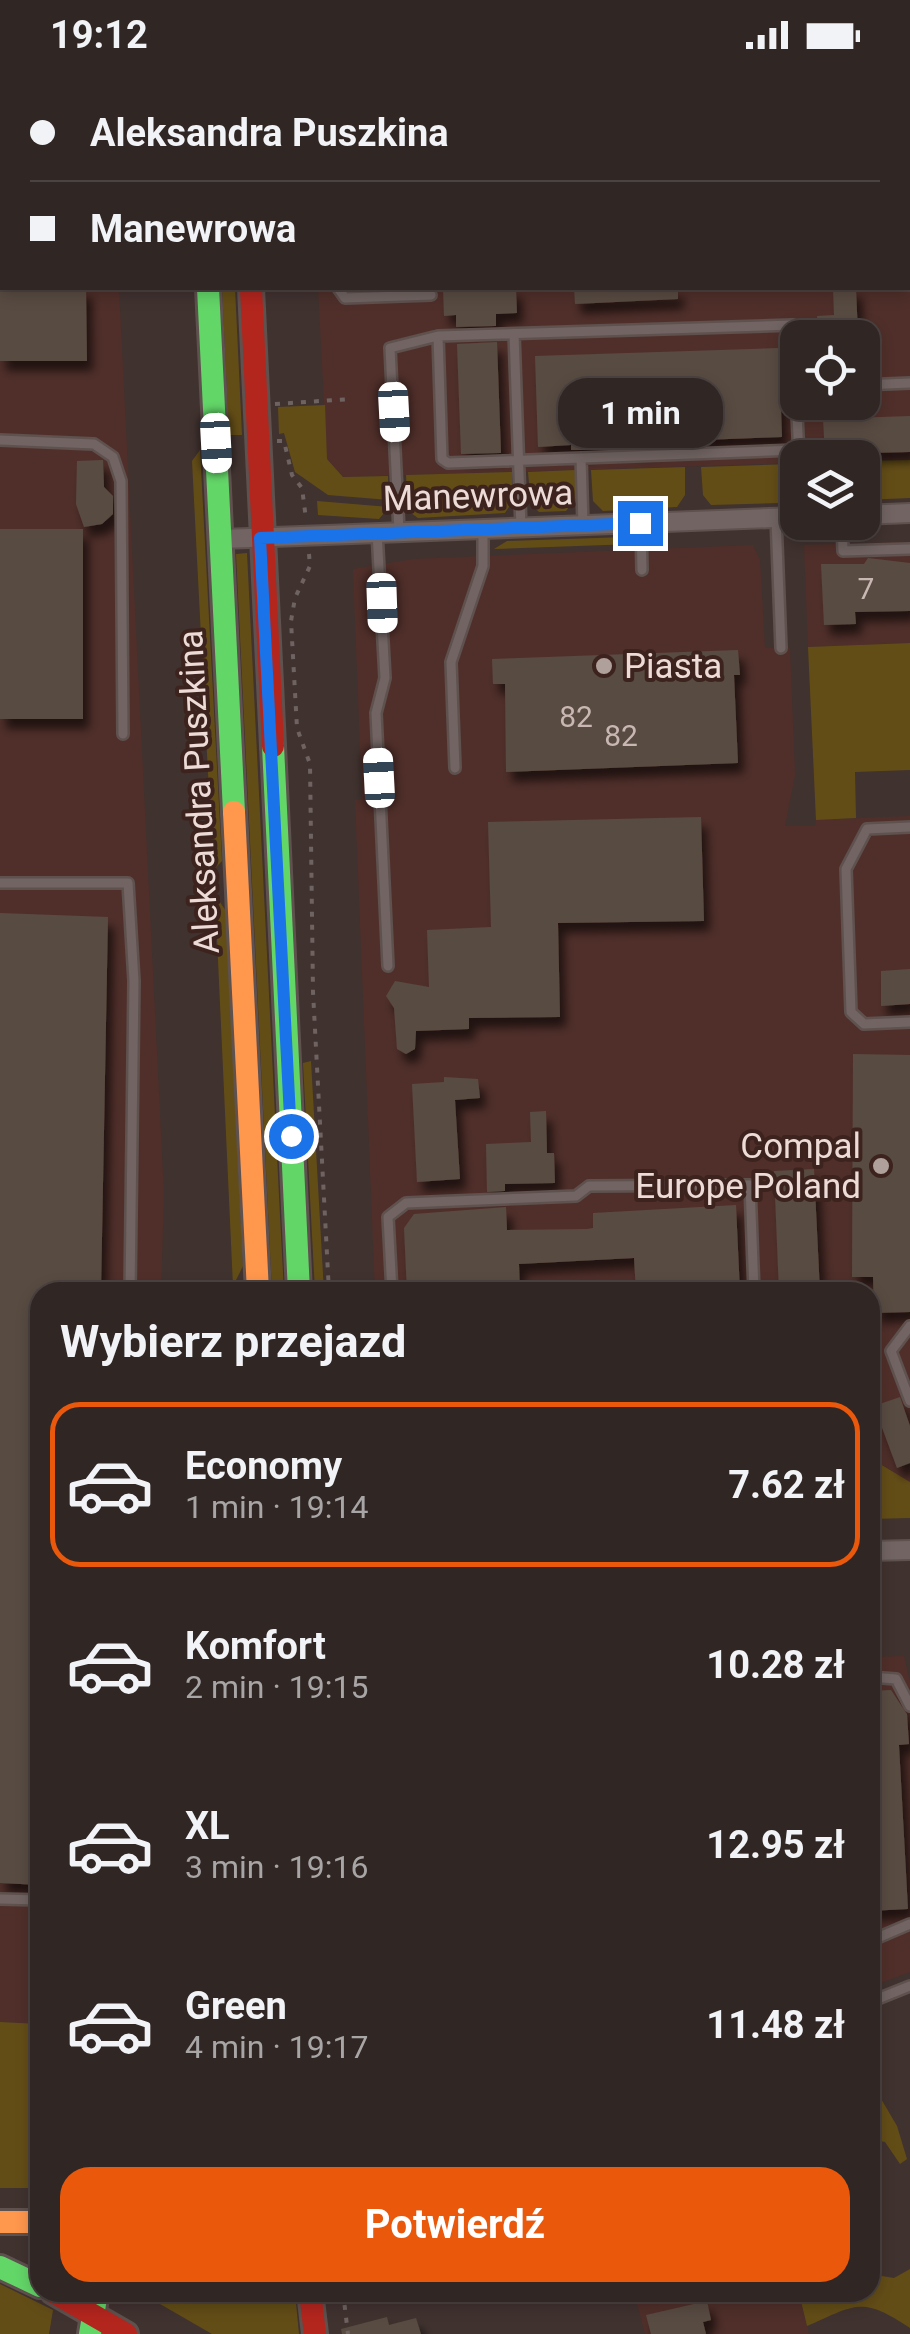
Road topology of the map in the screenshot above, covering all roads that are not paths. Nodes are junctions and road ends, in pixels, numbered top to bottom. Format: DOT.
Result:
graph roads {
  1 [pos="208,290"];
  2 [pos="251,290"];
  3 [pos="339,290"];
  4 [pos="431,294"];
  5 [pos="780,325"];
  6 [pos="514,334"];
  7 [pos="438,336"];
  8 [pos="910,383"];
  9 [pos="880,385"];
  10 [pos="0,440"];
  11 [pos="780,454"];
  12 [pos="581,458"];
  13 [pos="518,460"];
  14 [pos="910,514"];
  15 [pos="880,515"];
  16 [pos="776,518"];
  17 [pos="780,518"];
  18 [pos="640,523"];
  19 [pos="583,526"];
  20 [pos="520,528"];
  21 [pos="483,529"];
  22 [pos="400,531"];
  23 [pos="378,532"];
  24 [pos="260,538"];
  25 [pos="221,539"];
  26 [pos="843,540"];
  27 [pos="910,550"];
  28 [pos="642,570"];
  29 [pos="781,648"];
  30 [pos="122,734"];
  31 [pos="455,768"];
  32 [pos="910,827"];
  33 [pos="0,883"];
  34 [pos="388,966"];
  35 [pos="910,1022"];
  36 [pos="132,1282"];
  37 [pos="253,1282"];
  38 [pos="298,1282"];
  39 [pos="391,1282"];
  40 [pos="754,1282"];
  41 [pos="910,1326"];
  42 [pos="910,1400"];
  43 [pos="910,1550"];
  44 [pos="880,1552"];
  45 [pos="880,1678"];
  46 [pos="910,1706"];
  47 [pos="0,1899"];
  48 [pos="30,1900"];
  49 [pos="910,1924"];
  50 [pos="880,1936"];
  51 [pos="910,1986"];
  52 [pos="880,1998"];
  53 [pos="0,2222"];
  54 [pos="30,2222"];
  55 [pos="0,2267"];
  56 [pos="30,2281"];
  57 [pos="71,2302"];
  58 [pos="311,2302"];
  59 [pos="93,2314"];
  60 [pos="126,2334"];
  61 [pos="314,2334"];
  1 -- 25 [label="main road, Aleksandra Puszkina"];
  2 -- 24 [label="main road"];
  3 -- 4 [label="lane"];
  5 -- 6 [label="lane"];
  6 -- 7 [label="lane"];
  6 -- 13 [label="lane"];
  7 -- 13 [label="lane"];
  7 -- 22 [label="lane"];
  8 -- 9 [label="lane"];
  10 -- 30 [label="lane"];
  11 -- 12 [label="lane"];
  12 -- 13 [label="lane"];
  12 -- 19 [label="lane"];
  13 -- 20 [label="lane"];
  14 -- 15 [label="street"];
  16 -- 17 [label="street, Manewrowa"];
  16 -- 18 [label="street, Manewrowa"];
  16 -- 29 [label="lane"];
  18 -- 19 [label="street, Manewrowa"];
  18 -- 28 [label="lane"];
  19 -- 20 [label="street, Manewrowa"];
  20 -- 21 [label="street, Manewrowa"];
  21 -- 22 [label="street, Manewrowa"];
  21 -- 31 [label="lane"];
  22 -- 23 [label="street, Manewrowa"];
  23 -- 24 [label="street, Manewrowa"];
  23 -- 34 [label="lane"];
  24 -- 25 [label="street, Manewrowa"];
  24 -- 38 [label="main road"];
  25 -- 37 [label="main road, Aleksandra Puszkina"];
  26 -- 27 [label="lane"];
  32 -- 35 [label="lane"];
  33 -- 36 [label="lane"];
  39 -- 40 [label="lane"];
  41 -- 42 [label="lane"];
  43 -- 44 [label="street"];
  45 -- 46 [label="lane"];
  47 -- 48 [label="lane"];
  49 -- 50 [label="lane"];
  51 -- 52 [label="lane"];
  53 -- 54 [label="main road"];
  55 -- 56 [label="main road"];
  57 -- 59 [label="main road"];
  58 -- 61 [label="main road"];
  59 -- 60 [label="main road"];
}
